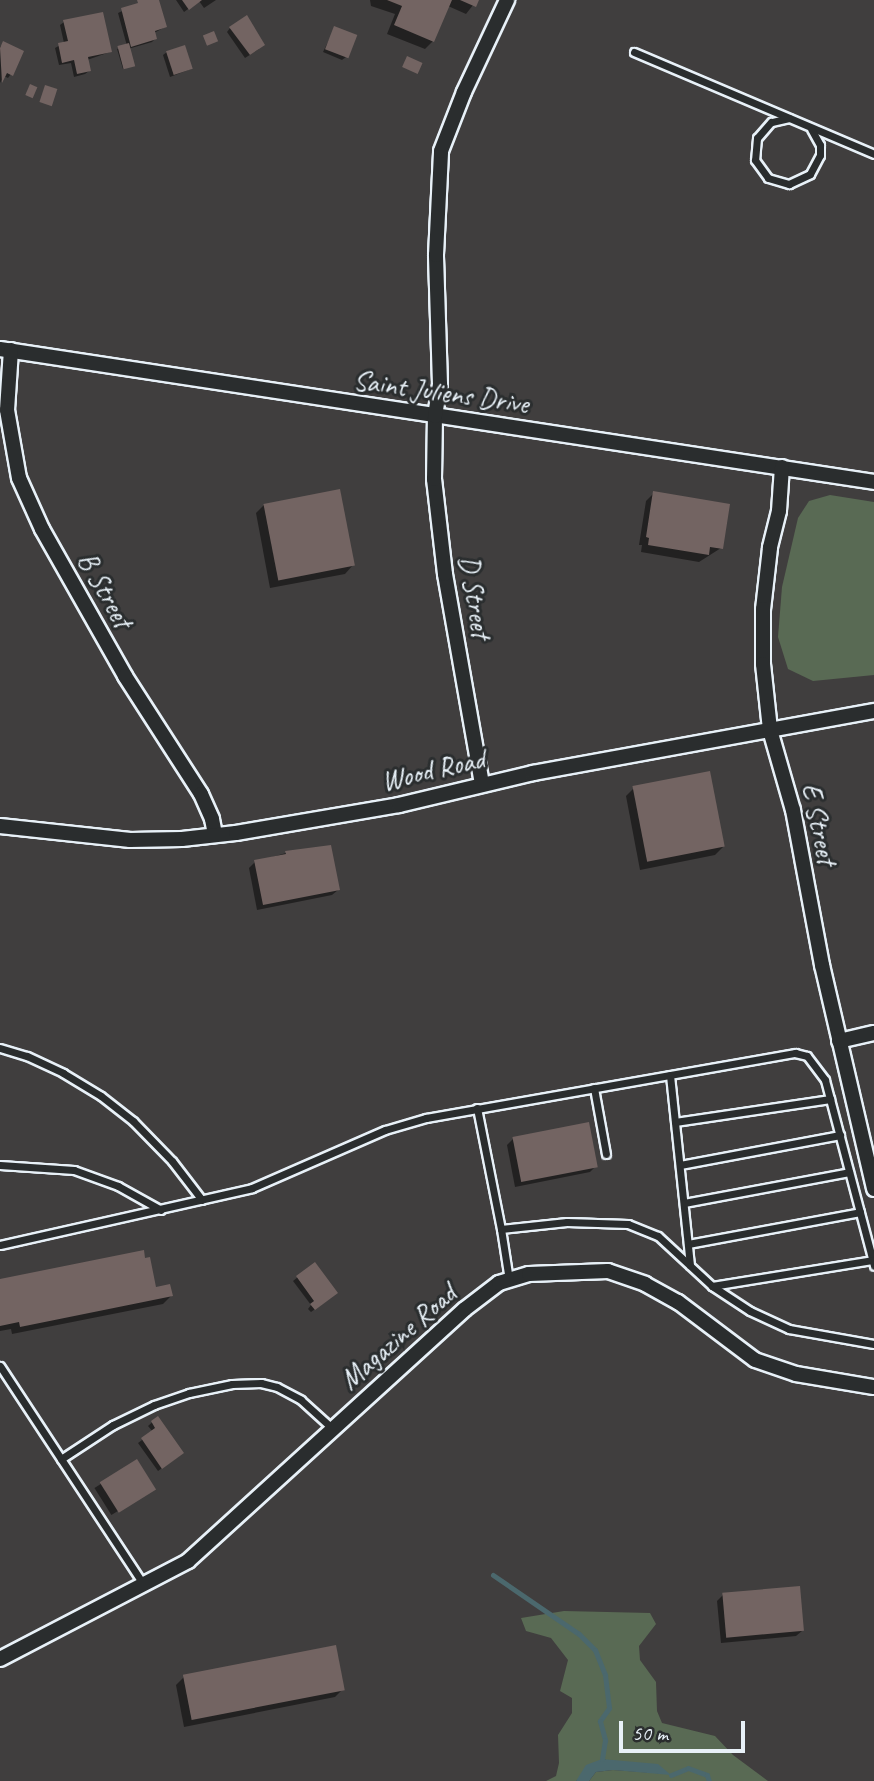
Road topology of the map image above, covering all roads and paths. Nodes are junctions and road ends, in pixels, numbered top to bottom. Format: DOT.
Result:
graph roads {
  1 [pos="507,0"];
  2 [pos="634,52"];
  3 [pos="789,118"];
  4 [pos="810,127"];
  5 [pos="874,154"];
  6 [pos="5,349"];
  7 [pos="435,416"];
  8 [pos="782,467"];
  9 [pos="874,482"];
  10 [pos="874,711"];
  11 [pos="770,730"];
  12 [pos="482,784"];
  13 [pos="0,826"];
  14 [pos="215,835"];
  15 [pos="874,1034"];
  16 [pos="839,1041"];
  17 [pos="0,1048"];
  18 [pos="670,1075"];
  19 [pos="594,1088"];
  20 [pos="830,1099"];
  21 [pos="477,1108"];
  22 [pos="676,1122"];
  23 [pos="840,1135"];
  24 [pos="606,1154"];
  25 [pos="680,1164"];
  26 [pos="0,1165"];
  27 [pos="849,1172"];
  28 [pos="874,1189"];
  29 [pos="202,1200"];
  30 [pos="684,1203"];
  31 [pos="162,1210"];
  32 [pos="860,1212"];
  33 [pos="501,1229"];
  34 [pos="688,1244"];
  35 [pos="0,1245"];
  36 [pos="873,1263"];
  37 [pos="690,1265"];
  38 [pos="509,1280"];
  39 [pos="712,1286"];
  40 [pos="874,1344"];
  41 [pos="0,1366"];
  42 [pos="874,1387"];
  43 [pos="333,1429"];
  44 [pos="61,1459"];
  45 [pos="144,1584"];
  46 [pos="0,1659"];
  1 -- 7 [label="street, D Street"];
  2 -- 3 [label="lane"];
  3 -- 4 [label="lane"];
  3 -- 4 [label="lane"];
  4 -- 5 [label="lane"];
  6 -- 7 [label="street, Saint Juliens Drive"];
  6 -- 14 [label="street, B Street"];
  7 -- 8 [label="street, Saint Juliens Drive"];
  7 -- 12 [label="street, D Street"];
  8 -- 9 [label="street, Saint Juliens Drive"];
  8 -- 11 [label="street, E Street"];
  10 -- 11 [label="street, Wood Road"];
  11 -- 12 [label="street, Wood Road"];
  11 -- 16 [label="street, E Street"];
  12 -- 14 [label="street, Wood Road"];
  13 -- 14 [label="street, Wood Road"];
  15 -- 16 [label="street"];
  16 -- 28 [label="street, E Street"];
  17 -- 29 [label="lane"];
  18 -- 19 [label="lane"];
  18 -- 20 [label="lane"];
  18 -- 22 [label="lane"];
  19 -- 21 [label="lane"];
  19 -- 24 [label="lane"];
  20 -- 22 [label="lane"];
  20 -- 23 [label="lane"];
  21 -- 29 [label="lane"];
  21 -- 33 [label="lane"];
  22 -- 25 [label="lane"];
  23 -- 25 [label="lane"];
  23 -- 27 [label="lane"];
  25 -- 30 [label="lane"];
  26 -- 31 [label="lane"];
  27 -- 30 [label="lane"];
  27 -- 32 [label="lane"];
  29 -- 31 [label="lane"];
  30 -- 34 [label="lane"];
  31 -- 35 [label="lane"];
  32 -- 34 [label="lane"];
  32 -- 36 [label="lane"];
  33 -- 37 [label="lane"];
  33 -- 38 [label="lane"];
  34 -- 37 [label="lane"];
  36 -- 39 [label="lane"];
  37 -- 39 [label="lane"];
  38 -- 42 [label="street, Magazine Road"];
  38 -- 43 [label="street, Magazine Road"];
  39 -- 40 [label="lane"];
  41 -- 44 [label="lane"];
  43 -- 44 [label="lane"];
  43 -- 45 [label="street, Magazine Road"];
  44 -- 45 [label="lane"];
  45 -- 46 [label="street, Magazine Road"];
}
